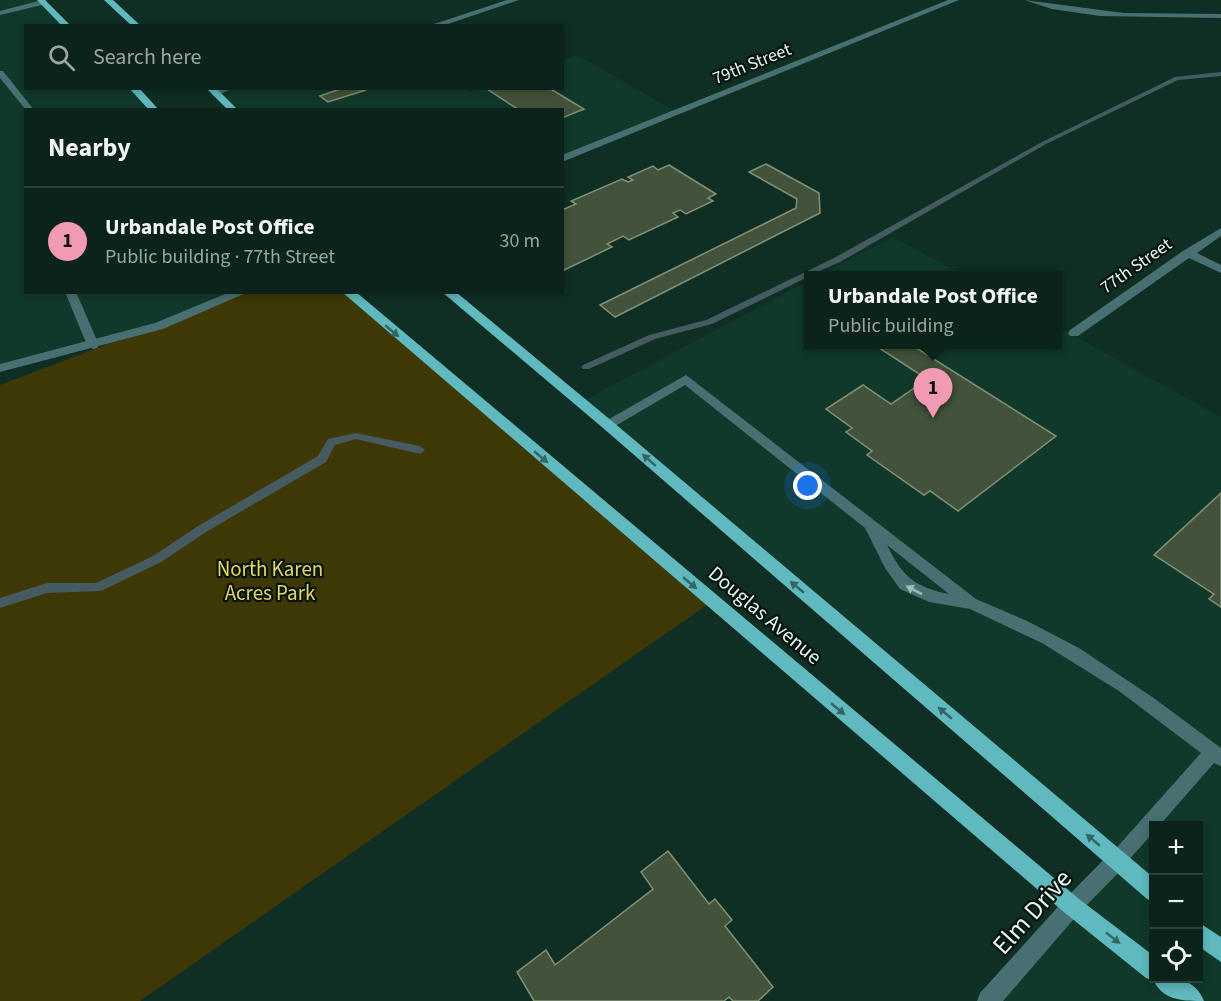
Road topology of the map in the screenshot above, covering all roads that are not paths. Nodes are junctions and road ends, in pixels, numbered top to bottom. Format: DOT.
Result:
graph roads {
  1 [pos="108,0"];
  2 [pos="515,0"];
  3 [pos="955,0"];
  4 [pos="1028,0"];
  5 [pos="42,1"];
  6 [pos="0,13"];
  7 [pos="1221,16"];
  8 [pos="66,24"];
  9 [pos="135,24"];
  10 [pos="438,24"];
  11 [pos="0,73"];
  12 [pos="135,90"];
  13 [pos="212,91"];
  14 [pos="28,108"];
  15 [pos="153,108"];
  16 [pos="232,108"];
  17 [pos="564,158"];
  18 [pos="1221,231"];
  19 [pos="1187,253"];
  20 [pos="1221,269"];
  21 [pos="71,294"];
  22 [pos="237,294"];
  23 [pos="350,294"];
  24 [pos="450,294"];
  25 [pos="1074,333"];
  26 [pos="93,345"];
  27 [pos="0,368"];
  28 [pos="608,425"];
  29 [pos="870,524"];
  30 [pos="971,603"];
  31 [pos="1217,755"];
  32 [pos="1117,860"];
  33 [pos="1149,888"];
  34 [pos="1072,906"];
  35 [pos="1203,936"];
  36 [pos="1221,951"];
  37 [pos="1149,966"];
  38 [pos="1170,983"];
  39 [pos="988,1001"];
  40 [pos="1193,1001"];
  1 -- 9 [label="main road"];
  2 -- 10 [label="street"];
  3 -- 17 [label="street, 79th Street"];
  4 -- 7 [label="street"];
  5 -- 6 [label="lane"];
  5 -- 8 [label="main road"];
  11 -- 14 [label="lane"];
  12 -- 15 [label="main road"];
  13 -- 16 [label="main road"];
  18 -- 19 [label="street, 77th Street"];
  19 -- 20 [label="street"];
  19 -- 25 [label="street, 77th Street"];
  21 -- 26 [label="lane"];
  22 -- 26 [label="street"];
  23 -- 34 [label="main road, Douglas Avenue, one-way"];
  24 -- 28 [label="main road, Douglas Avenue"];
  26 -- 27 [label="street"];
  28 -- 29 [label="lane"];
  32 -- 28 [label="main road, Douglas Avenue, one-way"];
  29 -- 30 [label="lane"];
  30 -- 29 [label="lane, one-way"];
  30 -- 31 [label="lane"];
  31 -- 32 [label="lane"];
  32 -- 33 [label="main road, Douglas Avenue"];
  32 -- 34 [label="street, Elm Drive"];
  34 -- 37 [label="main road, Douglas Avenue, one-way"];
  34 -- 39 [label="street, Elm Drive"];
  35 -- 36 [label="main road"];
  38 -- 40 [label="main road"];
}
